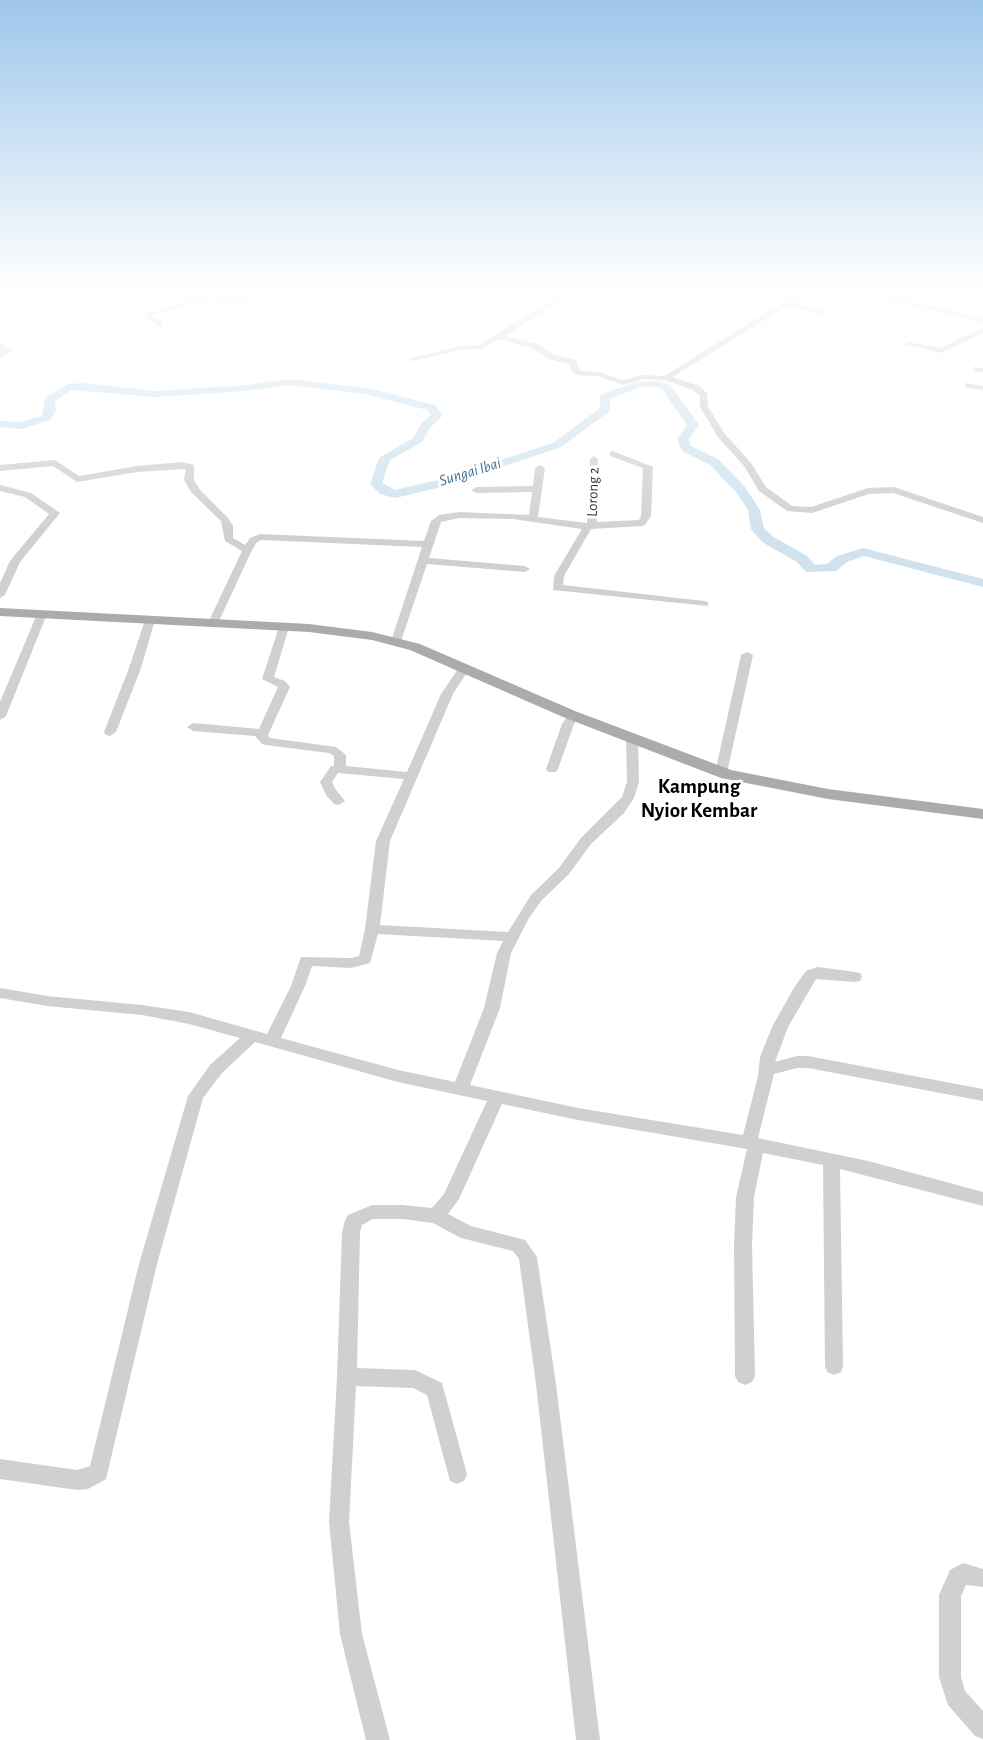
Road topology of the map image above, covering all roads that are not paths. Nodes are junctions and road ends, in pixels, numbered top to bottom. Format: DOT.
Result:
graph roads {
  1 [pos="590,373"];
  2 [pos="674,373"];
  3 [pos="666,378"];
  4 [pos="968,385"];
  5 [pos="983,388"];
  6 [pos="613,454"];
  7 [pos="594,459"];
  8 [pos="0,468"];
  9 [pos="540,468"];
  10 [pos="0,489"];
  11 [pos="537,489"];
  12 [pos="476,490"];
  13 [pos="533,519"];
  14 [pos="983,520"];
  15 [pos="590,526"];
  16 [pos="429,544"];
  17 [pos="247,550"];
  18 [pos="424,561"];
  19 [pos="525,569"];
  20 [pos="0,595"];
  21 [pos="704,604"];
  22 [pos="0,612"];
  23 [pos="42,614"];
  24 [pos="150,620"];
  25 [pos="213,623"];
  26 [pos="284,627"];
  27 [pos="396,641"];
  28 [pos="747,655"];
  29 [pos="464,668"];
  30 [pos="0,716"];
  31 [pos="574,716"];
  32 [pos="193,727"];
  33 [pos="110,732"];
  34 [pos="262,735"];
  35 [pos="632,738"];
  36 [pos="340,769"];
  37 [pos="552,769"];
  38 [pos="721,772"];
  39 [pos="412,776"];
  40 [pos="339,801"];
  41 [pos="983,814"];
  42 [pos="372,929"];
  43 [pos="512,937"];
  44 [pos="855,977"];
  45 [pos="0,993"];
  46 [pos="252,1036"];
  47 [pos="271,1042"];
  48 [pos="767,1070"];
  49 [pos="460,1090"];
  50 [pos="983,1095"];
  51 [pos="497,1097"];
  52 [pos="753,1144"];
  53 [pos="831,1160"];
  54 [pos="983,1199"];
  55 [pos="436,1216"];
  56 [pos="834,1366"];
  57 [pos="745,1376"];
  58 [pos="347,1377"];
  59 [pos="1,1472"];
  60 [pos="457,1474"];
  61 [pos="980,1578"];
  62 [pos="983,1728"];
  63 [pos="378,1740"];
  64 [pos="588,1740"];
  1 -- 3 [label="street"];
  2 -- 3 [label="street"];
  3 -- 14 [label="street"];
  4 -- 5 [label="street"];
  6 -- 15 [label="street"];
  7 -- 15 [label="street, Lorong 2"];
  8 -- 17 [label="street"];
  9 -- 11 [label="street"];
  10 -- 20 [label="street"];
  11 -- 12 [label="street"];
  11 -- 13 [label="street"];
  13 -- 15 [label="street"];
  13 -- 16 [label="street"];
  15 -- 21 [label="street"];
  16 -- 17 [label="street"];
  16 -- 18 [label="street"];
  17 -- 25 [label="street"];
  18 -- 19 [label="street"];
  18 -- 27 [label="street"];
  22 -- 23 [label="main road"];
  23 -- 24 [label="main road"];
  23 -- 30 [label="street"];
  24 -- 25 [label="main road"];
  24 -- 33 [label="street"];
  25 -- 26 [label="main road"];
  26 -- 27 [label="main road"];
  26 -- 34 [label="street"];
  27 -- 29 [label="main road"];
  28 -- 38 [label="street"];
  29 -- 31 [label="main road"];
  29 -- 39 [label="street"];
  31 -- 35 [label="main road"];
  31 -- 37 [label="street"];
  32 -- 34 [label="street"];
  34 -- 36 [label="street"];
  35 -- 38 [label="main road"];
  35 -- 43 [label="street"];
  36 -- 39 [label="street"];
  36 -- 40 [label="street"];
  38 -- 41 [label="main road"];
  39 -- 42 [label="street"];
  42 -- 43 [label="street"];
  42 -- 47 [label="street"];
  43 -- 49 [label="street"];
  44 -- 48 [label="street"];
  45 -- 46 [label="street"];
  46 -- 47 [label="street"];
  46 -- 59 [label="street"];
  47 -- 49 [label="street"];
  48 -- 50 [label="street"];
  48 -- 52 [label="street"];
  49 -- 51 [label="street"];
  51 -- 52 [label="street"];
  51 -- 55 [label="street"];
  52 -- 53 [label="street"];
  52 -- 57 [label="street"];
  53 -- 54 [label="street"];
  53 -- 56 [label="street"];
  55 -- 58 [label="street"];
  55 -- 64 [label="street"];
  58 -- 60 [label="street"];
  58 -- 63 [label="street"];
  61 -- 62 [label="street"];
}
